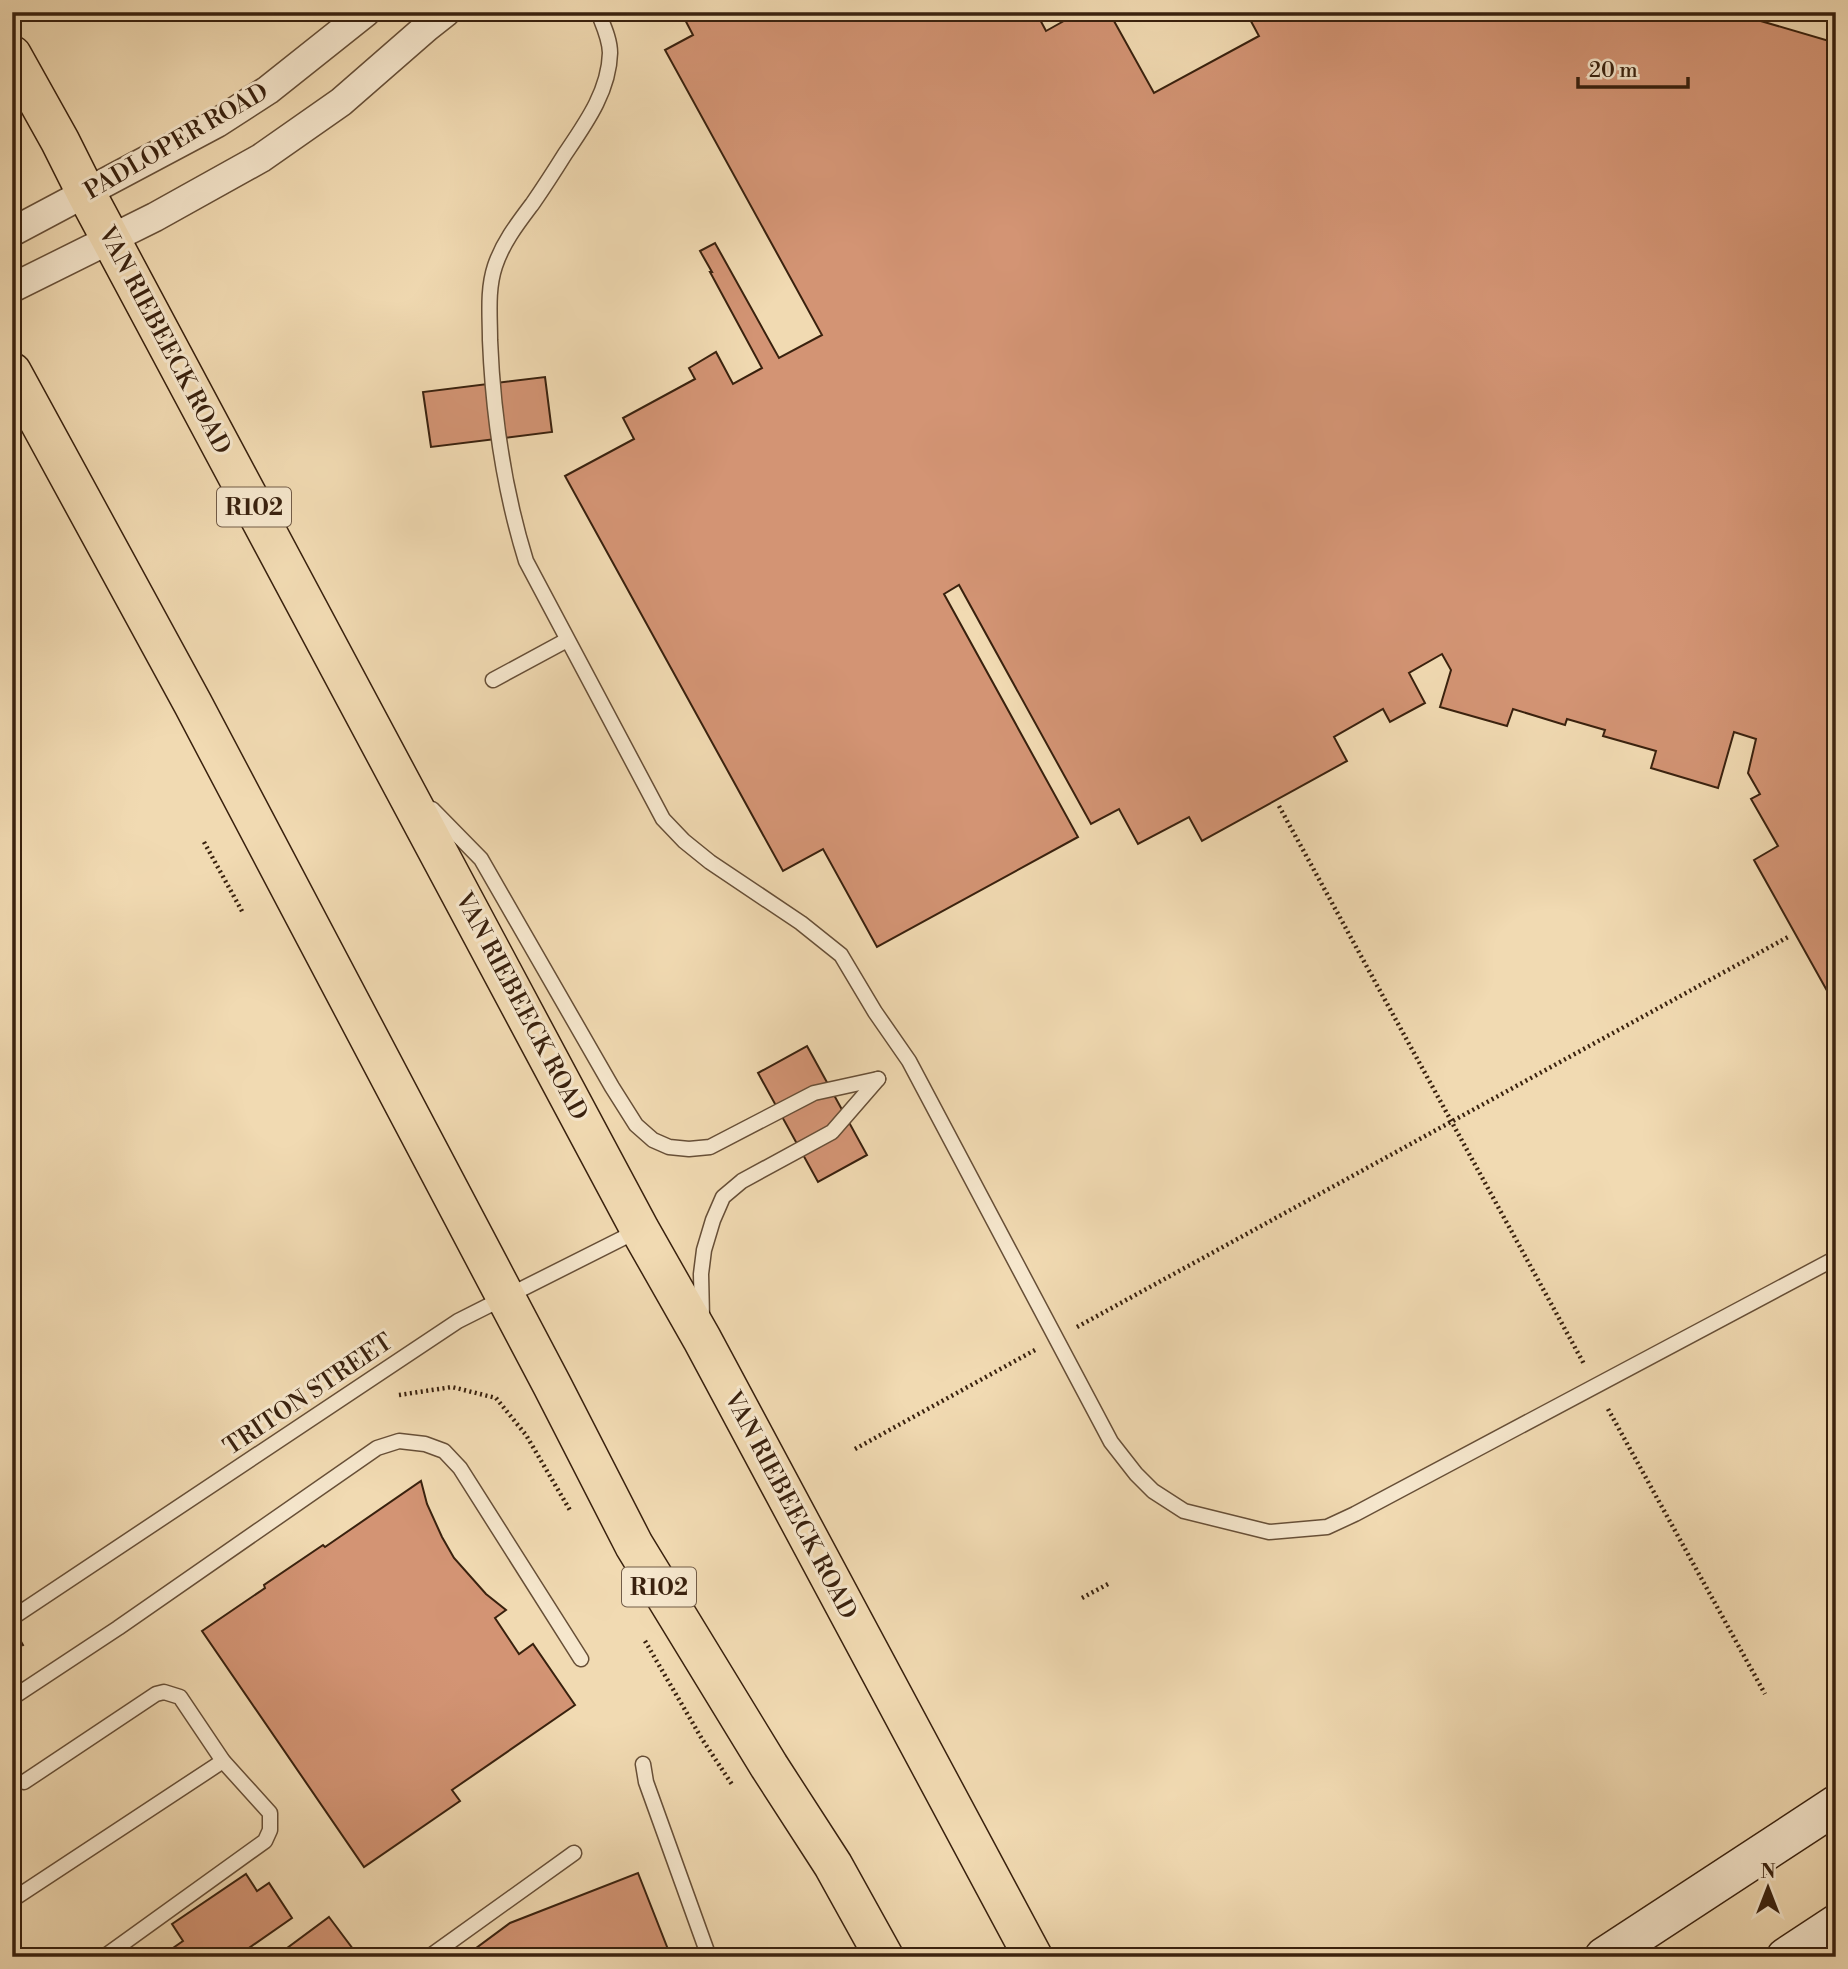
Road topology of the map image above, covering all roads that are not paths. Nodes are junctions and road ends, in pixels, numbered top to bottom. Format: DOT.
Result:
graph roads {
  1 [pos="366,12"];
  2 [pos="446,12"];
  3 [pos="598,12"];
  4 [pos="12,55"];
  5 [pos="86,193"];
  6 [pos="12,232"];
  7 [pos="110,238"];
  8 [pos="12,288"];
  9 [pos="12,372"];
  10 [pos="566,640"];
  11 [pos="493,680"];
  12 [pos="399,776"];
  13 [pos="640,1230"];
  14 [pos="1836,1258"];
  15 [pos="505,1297"];
  16 [pos="702,1339"];
  17 [pos="12,1618"];
  18 [pos="581,1659"];
  19 [pos="12,1698"];
  20 [pos="223,1761"];
  21 [pos="643,1764"];
  22 [pos="23,1782"];
  23 [pos="1836,1805"];
  24 [pos="574,1853"];
  25 [pos="12,1899"];
  26 [pos="1836,1924"];
  27 [pos="104,1957"];
  28 [pos="429,1957"];
  29 [pos="709,1957"];
  30 [pos="884,1957"];
  31 [pos="1033,1957"];
  32 [pos="1604,1957"];
  33 [pos="1786,1957"];
  1 -- 5 [label="street, PADLOPER ROAD"];
  2 -- 7 [label="street, PADLOPER ROAD"];
  3 -- 10 [label="lane"];
  4 -- 5 [label="main road, VAN RIEBEECK ROAD / R102"];
  5 -- 6 [label="street, PADLOPER ROAD"];
  5 -- 7 [label="main road, VAN RIEBEECK ROAD / R102"];
  7 -- 8 [label="street, PADLOPER ROAD"];
  7 -- 12 [label="main road, VAN RIEBEECK ROAD / R102"];
  9 -- 15 [label="main road, R102"];
  10 -- 11 [label="lane"];
  10 -- 14 [label="lane"];
  12 -- 13 [label="main road, VAN RIEBEECK ROAD / R102"];
  12 -- 16 [label="lane"];
  13 -- 15 [label="lane, TRITON STREET"];
  13 -- 16 [label="main road, VAN RIEBEECK ROAD / R102"];
  15 -- 17 [label="lane, TRITON STREET"];
  15 -- 30 [label="main road, R102"];
  16 -- 31 [label="main road, VAN RIEBEECK ROAD / R102"];
  18 -- 19 [label="lane"];
  20 -- 22 [label="lane"];
  20 -- 25 [label="lane"];
  20 -- 27 [label="lane"];
  21 -- 29 [label="lane"];
  23 -- 32 [label="main road"];
  24 -- 28 [label="lane"];
  26 -- 33 [label="main road"];
}
